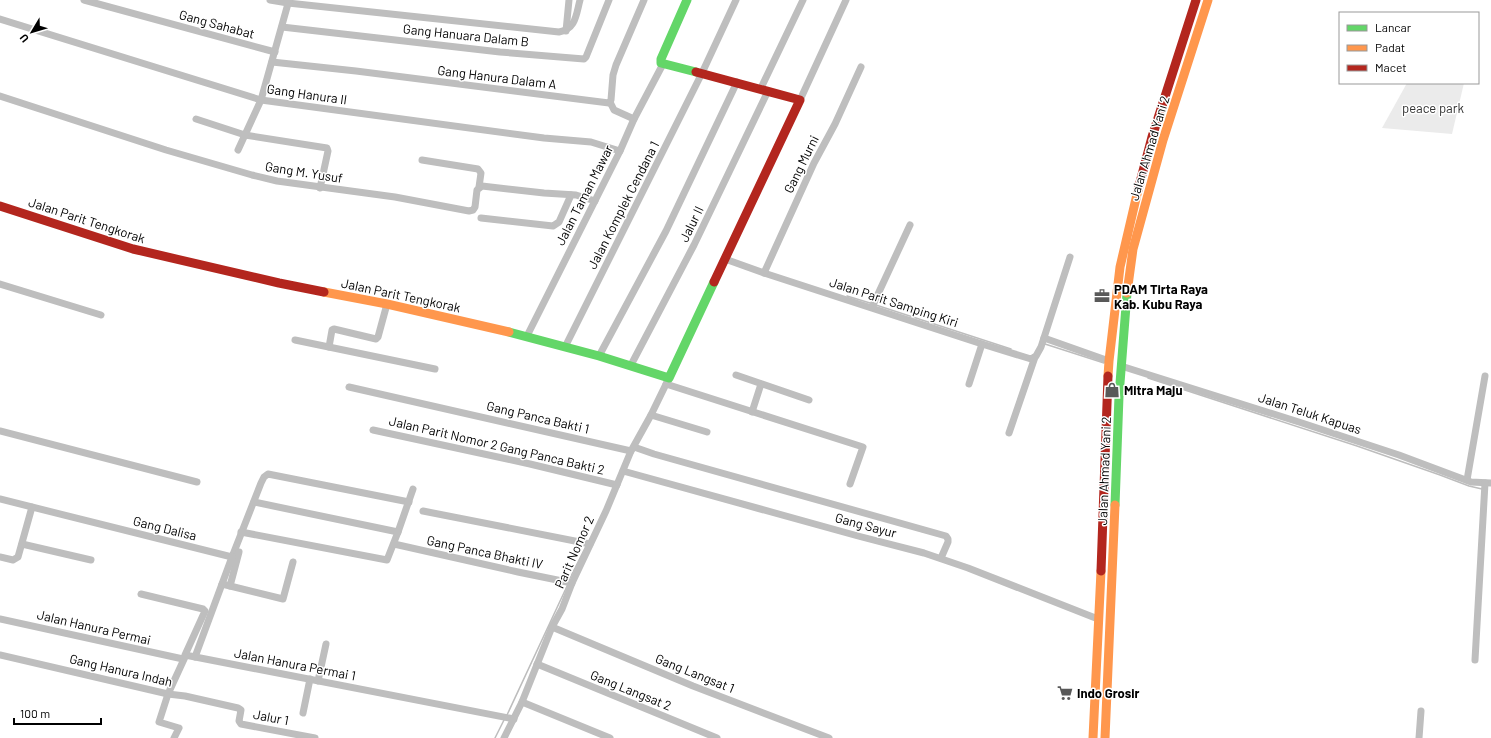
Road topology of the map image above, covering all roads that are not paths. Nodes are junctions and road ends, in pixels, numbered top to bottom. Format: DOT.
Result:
graph roads {
  1 [pos="84,0"];
  2 [pos="270,0"];
  3 [pos="569,0"];
  4 [pos="580,0"];
  5 [pos="609,0"];
  6 [pos="644,0"];
  7 [pos="687,0"];
  8 [pos="736,0"];
  9 [pos="804,0"];
  10 [pos="846,0"];
  11 [pos="1196,0"];
  12 [pos="1208,0"];
  13 [pos="288,2"];
  14 [pos="324,4"];
  15 [pos="0,19"];
  16 [pos="282,27"];
  17 [pos="566,31"];
  18 [pos="275,52"];
  19 [pos="272,62"];
  20 [pos="663,64"];
  21 [pos="861,67"];
  22 [pos="702,73"];
  23 [pos="737,82"];
  24 [pos="764,90"];
  25 [pos="0,96"];
  26 [pos="261,100"];
  27 [pos="800,100"];
  28 [pos="610,102"];
  29 [pos="196,119"];
  30 [pos="634,119"];
  31 [pos="245,135"];
  32 [pos="238,150"];
  33 [pos="620,150"];
  34 [pos="422,160"];
  35 [pos="479,187"];
  36 [pos="320,188"];
  37 [pos="571,195"];
  38 [pos="595,201"];
  39 [pos="0,206"];
  40 [pos="481,218"];
  41 [pos="910,225"];
  42 [pos="1070,257"];
  43 [pos="725,259"];
  44 [pos="764,273"];
  45 [pos="0,284"];
  46 [pos="387,304"];
  47 [pos="873,304"];
  48 [pos="101,316"];
  49 [pos="527,336"];
  50 [pos="295,340"];
  51 [pos="1042,342"];
  52 [pos="982,344"];
  53 [pos="329,347"];
  54 [pos="564,347"];
  55 [pos="599,356"];
  56 [pos="1035,357"];
  57 [pos="1109,364"];
  58 [pos="631,365"];
  59 [pos="434,369"];
  60 [pos="1121,369"];
  61 [pos="736,376"];
  62 [pos="1485,376"];
  63 [pos="668,381"];
  64 [pos="761,384"];
  65 [pos="969,384"];
  66 [pos="349,387"];
  67 [pos="809,400"];
  68 [pos="752,412"];
  69 [pos="651,415"];
  70 [pos="373,430"];
  71 [pos="0,431"];
  72 [pos="707,432"];
  73 [pos="1009,433"];
  74 [pos="632,449"];
  75 [pos="623,471"];
  76 [pos="1467,480"];
  77 [pos="197,482"];
  78 [pos="850,484"];
  79 [pos="617,485"];
  80 [pos="1487,486"];
  81 [pos="413,489"];
  82 [pos="0,499"];
  83 [pos="254,502"];
  84 [pos="409,502"];
  85 [pos="32,507"];
  86 [pos="423,511"];
  87 [pos="242,532"];
  88 [pos="398,532"];
  89 [pos="1103,537"];
  90 [pos="1114,538"];
  91 [pos="22,544"];
  92 [pos="394,544"];
  93 [pos="590,544"];
  94 [pos="239,552"];
  95 [pos="0,557"];
  96 [pos="232,557"];
  97 [pos="941,558"];
  98 [pos="91,560"];
  99 [pos="293,562"];
  100 [pos="572,583"];
  101 [pos="222,584"];
  102 [pos="230,586"];
  103 [pos="140,594"];
  104 [pos="0,619"];
  105 [pos="1098,619"];
  106 [pos="552,627"];
  107 [pos="326,644"];
  108 [pos="0,655"];
  109 [pos="184,657"];
  110 [pos="195,657"];
  111 [pos="1475,660"];
  112 [pos="537,664"];
  113 [pos="310,679"];
  114 [pos="318,681"];
  115 [pos="168,694"];
  116 [pos="522,702"];
  117 [pos="238,708"];
  118 [pos="1421,711"];
  119 [pos="303,713"];
  120 [pos="508,718"];
  121 [pos="174,738"];
  122 [pos="315,738"];
  123 [pos="504,738"];
  124 [pos="610,738"];
  125 [pos="717,738"];
  126 [pos="830,738"];
  127 [pos="1093,738"];
  128 [pos="1105,738"];
  129 [pos="1419,738"];
  1 -- 18 [label="street, Gang Sahabat"];
  2 -- 13 [label="street"];
  3 -- 17 [label="street"];
  4 -- 17 [label="street"];
  5 -- 16 [label="street, Gang Hanuara Dalam B"];
  6 -- 28 [label="street"];
  7 -- 20 [label="main road"];
  8 -- 22 [label="street, Jalan Komplek Cendana 1"];
  9 -- 24 [label="street, Jalur II"];
  10 -- 27 [label="street"];
  11 -- 57 [label="main road, Jalan Ahmad Yani 2"];
  12 -- 60 [label="main road, Jalan Ahmad Yani 2"];
  13 -- 14 [label="street"];
  13 -- 16 [label="street"];
  14 -- 17 [label="street"];
  15 -- 26 [label="street, Gang Hanura II"];
  16 -- 18 [label="street"];
  18 -- 19 [label="street"];
  19 -- 26 [label="street"];
  19 -- 28 [label="street, Gang Hanura Dalam A"];
  20 -- 22 [label="main road"];
  20 -- 30 [label="street, Jalan Taman Mawar"];
  21 -- 44 [label="street, Gang Murni"];
  22 -- 23 [label="main road"];
  22 -- 54 [label="street, Jalan Komplek Cendana 1"];
  23 -- 24 [label="main road"];
  23 -- 55 [label="street"];
  24 -- 27 [label="main road"];
  24 -- 58 [label="street, Jalur II"];
  25 -- 36 [label="street, Gang M. Yusuf"];
  26 -- 31 [label="street"];
  26 -- 33 [label="street, Gang Hanura II"];
  27 -- 43 [label="main road"];
  28 -- 30 [label="street"];
  29 -- 31 [label="street"];
  30 -- 33 [label="street, Jalan Taman Mawar"];
  31 -- 32 [label="street"];
  31 -- 36 [label="street"];
  33 -- 38 [label="street, Jalan Taman Mawar"];
  34 -- 35 [label="street"];
  35 -- 36 [label="street, Gang M. Yusuf"];
  35 -- 37 [label="street"];
  37 -- 38 [label="street"];
  37 -- 40 [label="street"];
  38 -- 49 [label="street, Jalan Taman Mawar"];
  39 -- 46 [label="main road, Jalan Parit Tengkorak"];
  41 -- 47 [label="street"];
  42 -- 51 [label="street"];
  43 -- 44 [label="street, Jalan Parit Samping Kiri"];
  43 -- 63 [label="main road"];
  44 -- 47 [label="street, Jalan Parit Samping Kiri"];
  45 -- 48 [label="street"];
  46 -- 49 [label="main road, Jalan Parit Tengkorak"];
  46 -- 53 [label="street"];
  47 -- 52 [label="street, Jalan Parit Samping Kiri"];
  49 -- 54 [label="main road, Jalan Parit Tengkorak"];
  50 -- 53 [label="street"];
  51 -- 56 [label="street"];
  51 -- 57 [label="street"];
  52 -- 56 [label="street, Jalan Parit Samping Kiri"];
  52 -- 65 [label="street"];
  53 -- 59 [label="street"];
  54 -- 55 [label="main road, Jalan Parit Tengkorak"];
  55 -- 58 [label="main road, Jalan Parit Tengkorak"];
  56 -- 73 [label="street"];
  57 -- 89 [label="main road, Jalan Ahmad Yani 2"];
  58 -- 63 [label="main road, Jalan Parit Tengkorak"];
  60 -- 76 [label="street, Jalan Teluk Kapuas"];
  60 -- 90 [label="main road, Jalan Ahmad Yani 2"];
  61 -- 64 [label="street"];
  62 -- 76 [label="street"];
  63 -- 68 [label="street"];
  63 -- 69 [label="street, Parit Nomor 2"];
  64 -- 67 [label="street"];
  64 -- 68 [label="street"];
  66 -- 74 [label="street, Gang Panca Bakti 1"];
  68 -- 78 [label="street"];
  69 -- 72 [label="street"];
  69 -- 74 [label="street, Parit Nomor 2"];
  70 -- 79 [label="street, Jalan Parit Nomor 2 Gang Panca Bakti 2"];
  71 -- 77 [label="street"];
  74 -- 75 [label="street, Parit Nomor 2"];
  74 -- 97 [label="street, Gang Panca Bakti 1"];
  75 -- 79 [label="street, Parit Nomor 2"];
  75 -- 97 [label="street, Gang Sayur"];
  76 -- 80 [label="street, Jalan Teluk Kapuas"];
  79 -- 93 [label="street, Parit Nomor 2"];
  80 -- 111 [label="street"];
  81 -- 84 [label="street"];
  82 -- 85 [label="street, Gang Dalisa"];
  83 -- 84 [label="street"];
  83 -- 87 [label="street"];
  83 -- 88 [label="street"];
  84 -- 88 [label="street"];
  85 -- 91 [label="street"];
  85 -- 96 [label="street, Gang Dalisa"];
  86 -- 93 [label="street"];
  87 -- 92 [label="street"];
  87 -- 96 [label="street"];
  88 -- 92 [label="street"];
  89 -- 90 [label="main road"];
  89 -- 105 [label="main road, Jalan Ahmad Yani 2"];
  90 -- 128 [label="main road, Jalan Ahmad Yani 2"];
  91 -- 95 [label="street"];
  91 -- 98 [label="street"];
  92 -- 100 [label="street, Gang Panca Bhakti IV"];
  93 -- 100 [label="street, Parit Nomor 2"];
  94 -- 102 [label="street"];
  96 -- 101 [label="street"];
  97 -- 105 [label="street, Gang Sayur"];
  99 -- 102 [label="street"];
  100 -- 106 [label="street, Parit Nomor 2"];
  101 -- 102 [label="street"];
  101 -- 110 [label="street"];
  103 -- 109 [label="street"];
  104 -- 109 [label="street, Jalan Hanura Permai"];
  105 -- 127 [label="main road, Jalan Ahmad Yani 2"];
  106 -- 112 [label="street, Parit Nomor 2"];
  106 -- 126 [label="street, Gang Langsat 1"];
  107 -- 114 [label="street"];
  108 -- 115 [label="street, Gang Hanura Indah"];
  109 -- 110 [label="street, Jalan Hanura Permai 1"];
  109 -- 115 [label="street"];
  110 -- 113 [label="street, Jalan Hanura Permai 1"];
  112 -- 116 [label="street, Parit Nomor 2"];
  112 -- 125 [label="street, Gang Langsat 2"];
  113 -- 114 [label="street, Jalan Hanura Permai 1"];
  113 -- 119 [label="street"];
  114 -- 120 [label="street, Jalan Hanura Permai 1"];
  115 -- 117 [label="street, Gang Hanura Indah"];
  115 -- 121 [label="street"];
  116 -- 120 [label="street, Parit Nomor 2"];
  116 -- 124 [label="street"];
  117 -- 122 [label="street, Jalur 1"];
  118 -- 129 [label="street"];
  120 -- 123 [label="street, Parit Nomor 2"];
}
